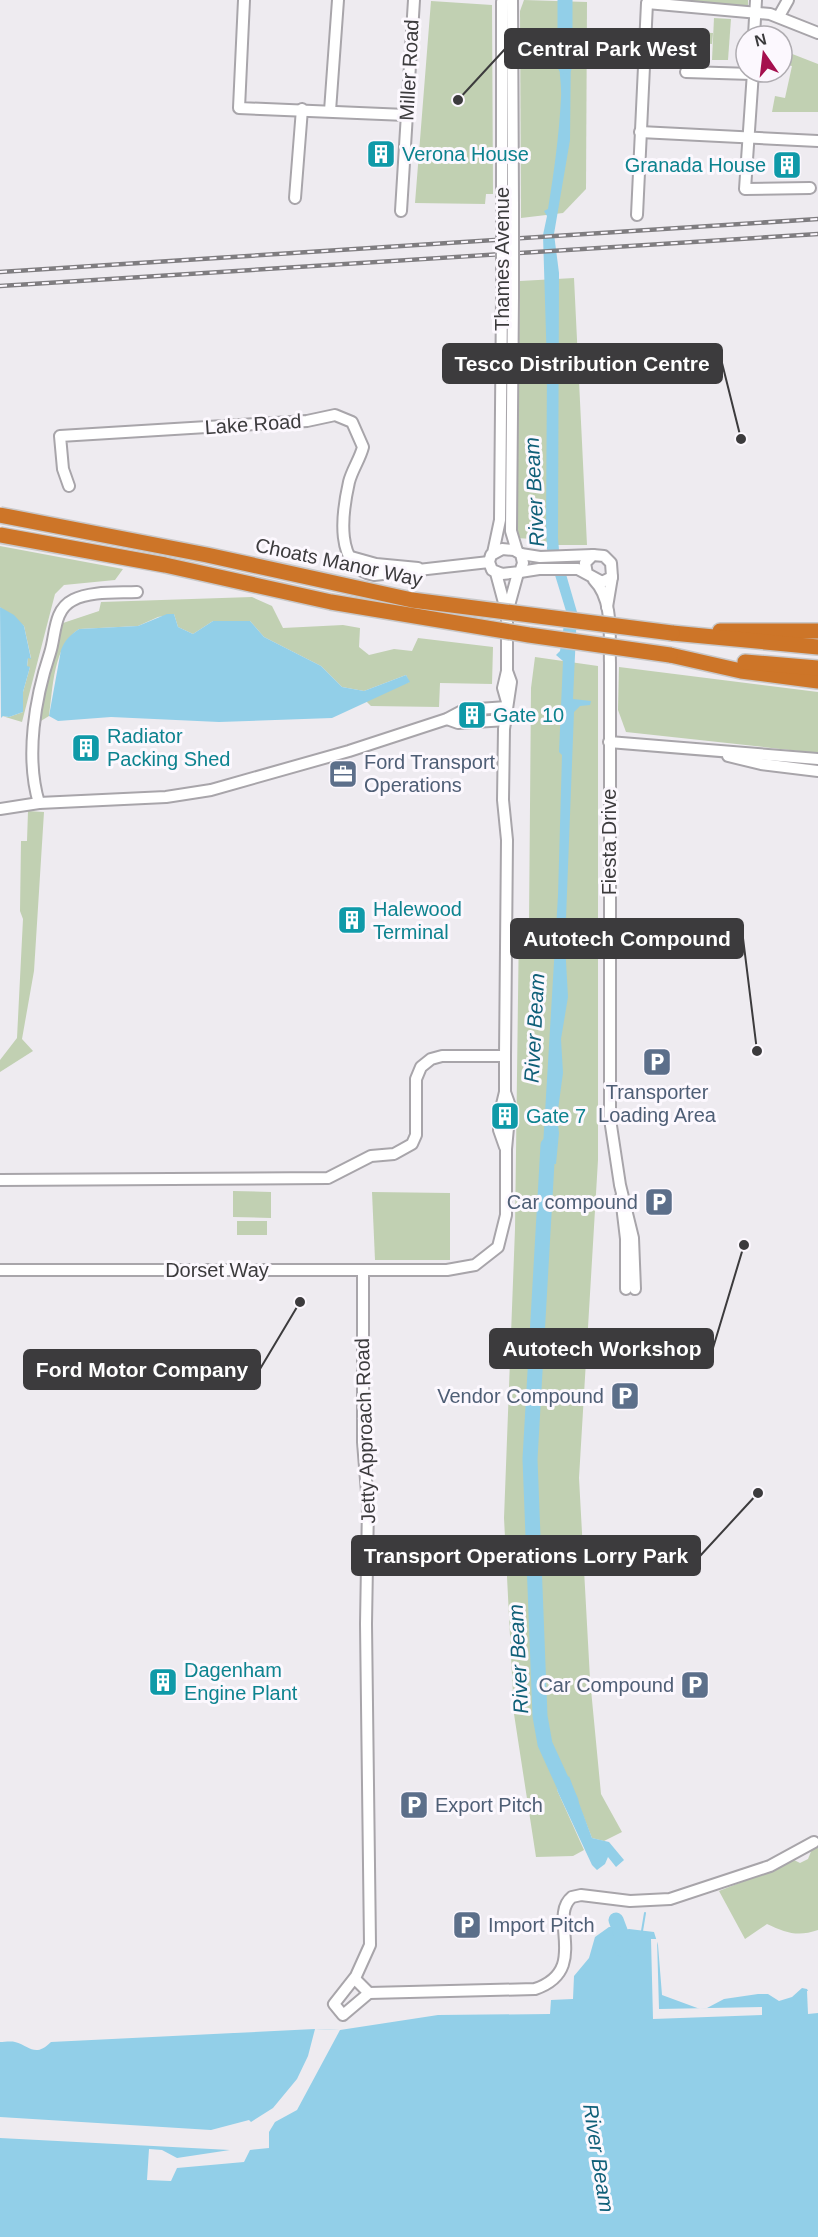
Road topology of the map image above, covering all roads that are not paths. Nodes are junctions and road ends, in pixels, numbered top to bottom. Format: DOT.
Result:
graph roads {
  1 [pos="244,0"];
  2 [pos="338,0"];
  3 [pos="414,0"];
  4 [pos="504,0"];
  5 [pos="513,0"];
  6 [pos="788,0"];
  7 [pos="756,6"];
  8 [pos="779,16"];
  9 [pos="755,24"];
  10 [pos="818,33"];
  11 [pos="686,72"];
  12 [pos="734,73"];
  13 [pos="751,84"];
  14 [pos="302,109"];
  15 [pos="330,111"];
  16 [pos="406,115"];
  17 [pos="640,132"];
  18 [pos="748,138"];
  19 [pos="818,141"];
  20 [pos="810,188"];
  21 [pos="295,198"];
  22 [pos="507,204"];
  23 [pos="401,211"];
  24 [pos="637,215"];
  25 [pos="507,298"];
  26 [pos="69,486"];
  27 [pos="0,515"];
  28 [pos="0,535"];
  29 [pos="519,552"];
  30 [pos="593,555"];
  31 [pos="491,557"];
  32 [pos="539,563"];
  33 [pos="496,573"];
  34 [pos="519,573"];
  35 [pos="591,577"];
  36 [pos="612,577"];
  37 [pos="137,592"];
  38 [pos="607,608"];
  39 [pos="507,614"];
  40 [pos="818,631"];
  41 [pos="672,633"];
  42 [pos="818,647"];
  43 [pos="670,655"];
  44 [pos="818,668"];
  45 [pos="818,681"];
  46 [pos="507,705"];
  47 [pos="447,719"];
  48 [pos="507,721"];
  49 [pos="609,742"];
  50 [pos="714,752"];
  51 [pos="818,759"];
  52 [pos="818,771"];
  53 [pos="39,803"];
  54 [pos="0,809"];
  55 [pos="505,1056"];
  56 [pos="0,1180"];
  57 [pos="0,1270"];
  58 [pos="363,1270"];
  59 [pos="631,1289"];
  60 [pos="814,1842"];
  61 [pos="355,1978"];
  62 [pos="369,1993"];
  1 -- 14 [label="street"];
  2 -- 15 [label="street"];
  3 -- 16 [label="street, Miller Road"];
  4 -- 22 [label="street, Thames Avenue"];
  5 -- 22 [label="street, Thames Avenue"];
  6 -- 8 [label="street"];
  7 -- 8 [label="street"];
  7 -- 9 [label="street"];
  7 -- 17 [label="street"];
  8 -- 10 [label="street"];
  11 -- 12 [label="street"];
  13 -- 18 [label="street"];
  14 -- 15 [label="street"];
  14 -- 21 [label="street"];
  15 -- 16 [label="street"];
  16 -- 23 [label="street, Miller Road"];
  17 -- 18 [label="street"];
  17 -- 24 [label="street"];
  18 -- 19 [label="street"];
  18 -- 20 [label="street"];
  22 -- 25 [label="street, Thames Avenue, bridge"];
  25 -- 29 [label="street, Thames Avenue"];
  25 -- 31 [label="street, Thames Avenue"];
  26 -- 31 [label="street, Lake Road"];
  27 -- 41 [label="highway, Choats Manor Way, bridge"];
  28 -- 43 [label="highway, Choats Manor Way, bridge"];
  29 -- 31 [label="street"];
  29 -- 32 [label="street"];
  29 -- 34 [label="street"];
  30 -- 32 [label="street"];
  30 -- 35 [label="street"];
  30 -- 36 [label="street"];
  31 -- 33 [label="street"];
  32 -- 34 [label="street"];
  32 -- 35 [label="street"];
  33 -- 34 [label="street"];
  33 -- 39 [label="street"];
  34 -- 39 [label="street"];
  35 -- 36 [label="street"];
  35 -- 38 [label="street, Fiesta Drive"];
  36 -- 38 [label="street, Fiesta Drive"];
  37 -- 53 [label="street"];
  38 -- 49 [label="street, Fiesta Drive"];
  39 -- 46 [label="street"];
  40 -- 41 [label="highway"];
  41 -- 42 [label="highway"];
  43 -- 44 [label="highway"];
  43 -- 45 [label="highway"];
  46 -- 47 [label="street"];
  46 -- 48 [label="street"];
  47 -- 48 [label="street"];
  47 -- 53 [label="street"];
  48 -- 55 [label="street"];
  49 -- 50 [label="street"];
  49 -- 59 [label="street, Fiesta Drive"];
  50 -- 51 [label="street"];
  50 -- 52 [label="street"];
  53 -- 54 [label="street"];
  55 -- 56 [label="street"];
  55 -- 58 [label="street, Dorset Way"];
  57 -- 58 [label="street, Dorset Way"];
  58 -- 61 [label="street, Jetty Approach Road"];
  60 -- 62 [label="street"];
  61 -- 62 [label="street"];
  61 -- 62 [label="street, Jetty Approach Road"];
}
